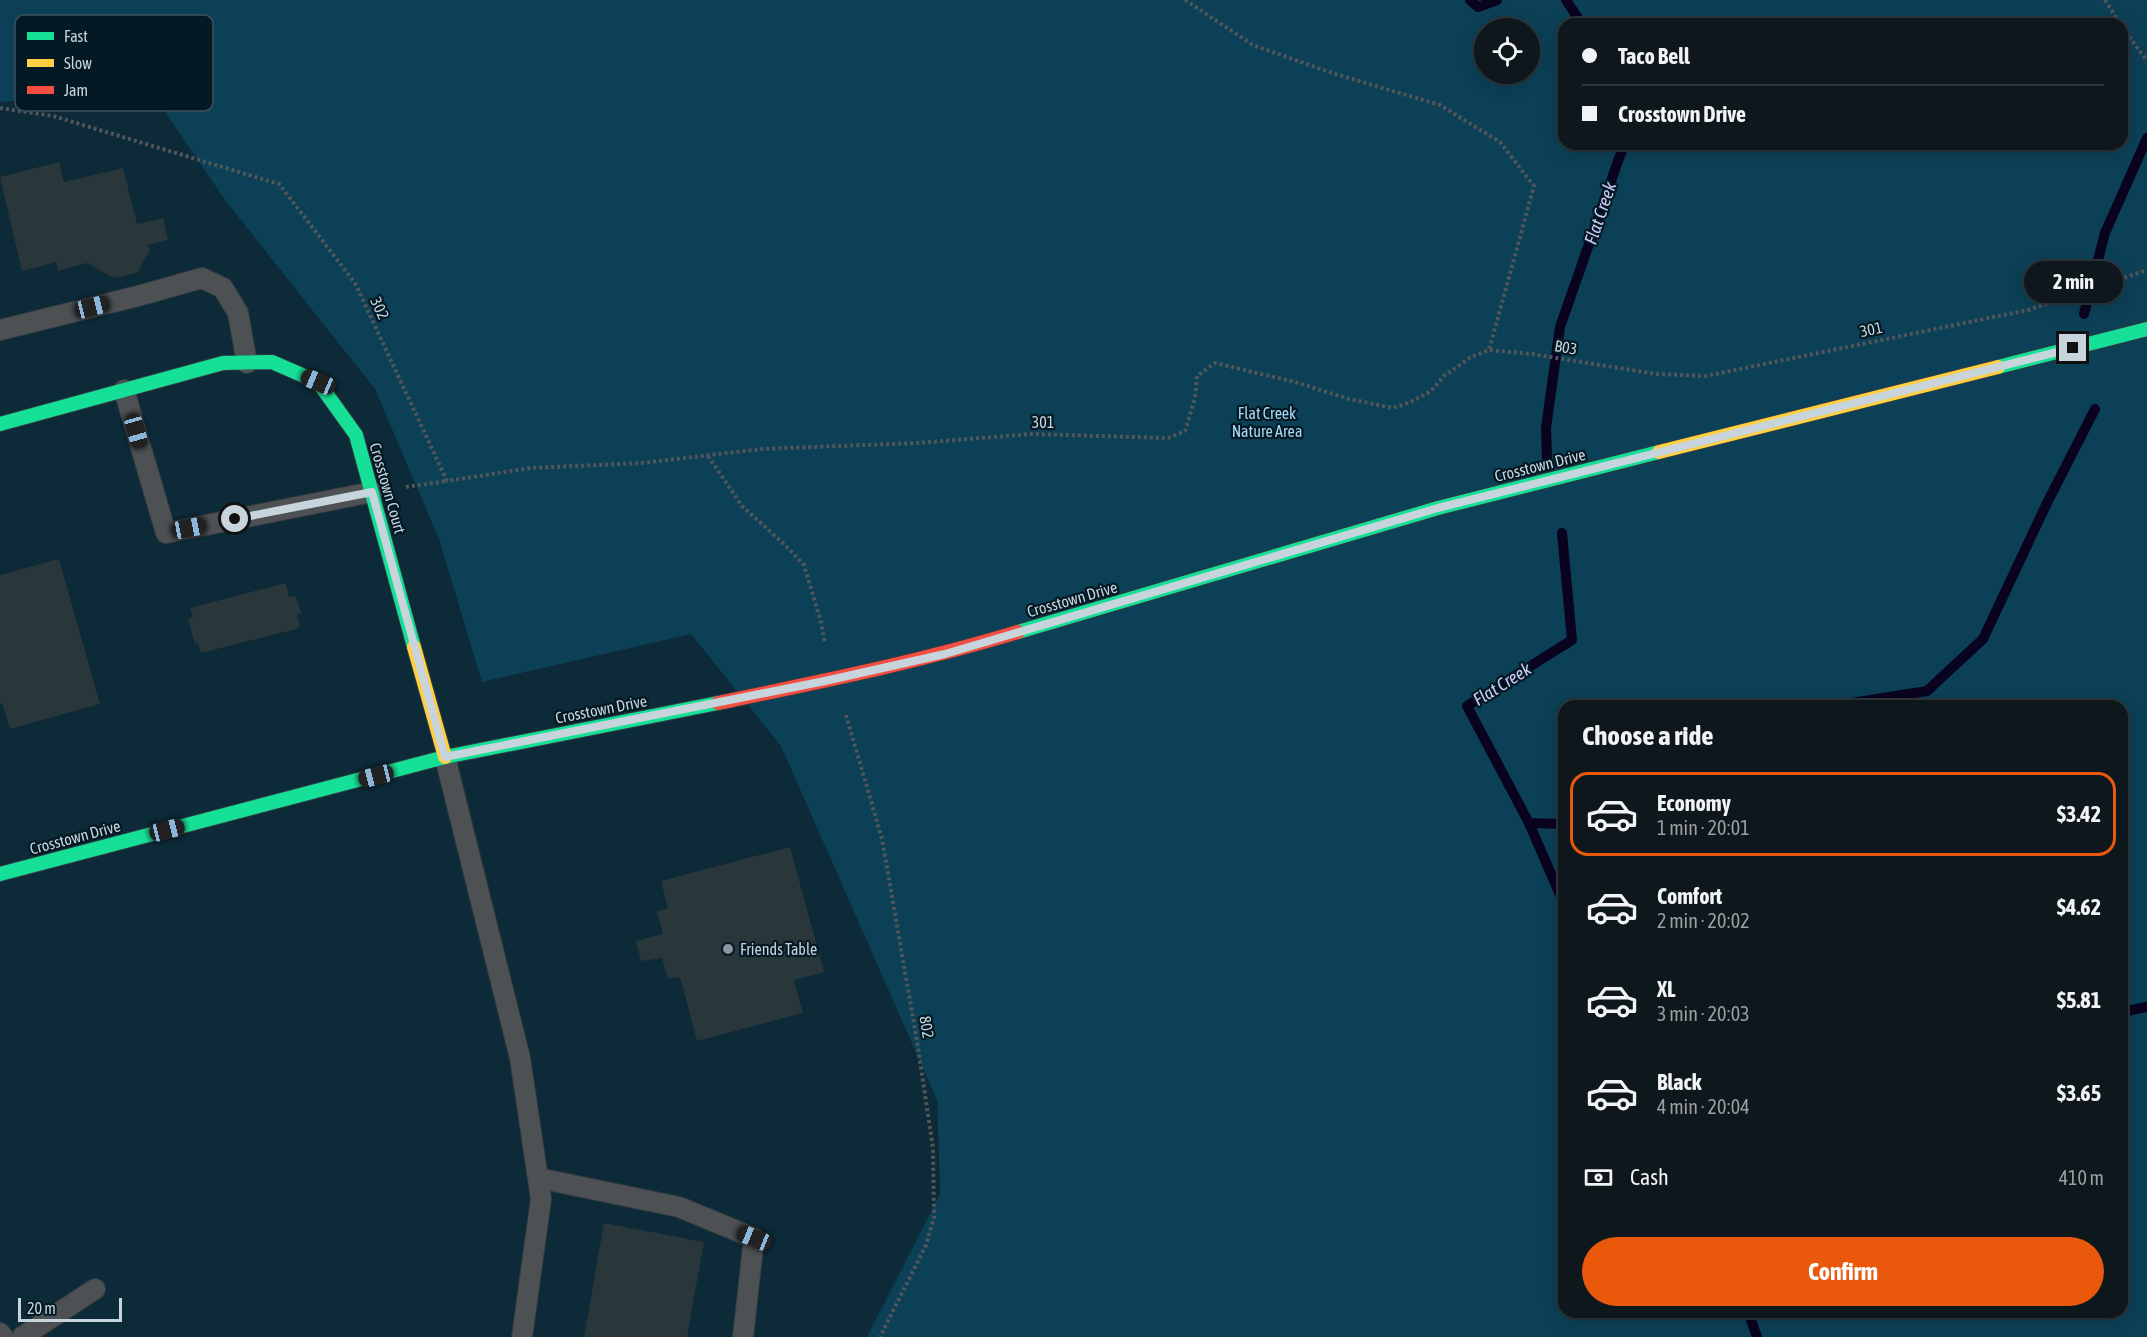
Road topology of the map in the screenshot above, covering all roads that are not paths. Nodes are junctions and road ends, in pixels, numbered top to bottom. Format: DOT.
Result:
graph roads {
  1 [pos="2147,329"];
  2 [pos="0,330"];
  3 [pos="247,363"];
  4 [pos="124,390"];
  5 [pos="0,424"];
  6 [pos="372,492"];
  7 [pos="445,757"];
  8 [pos="0,874"];
  9 [pos="538,1178"];
  10 [pos="95,1289"];
  11 [pos="0,1333"];
  12 [pos="3,1337"];
  13 [pos="22,1337"];
  14 [pos="522,1337"];
  15 [pos="743,1337"];
  1 -- 7 [label="street, Crosstown Drive"];
  2 -- 3 [label="lane"];
  3 -- 4 [label="street, Crosstown Court"];
  3 -- 6 [label="street, Crosstown Court"];
  4 -- 5 [label="street, Crosstown Court"];
  4 -- 6 [label="lane"];
  6 -- 7 [label="street, Crosstown Court"];
  7 -- 8 [label="street, Crosstown Drive"];
  7 -- 9 [label="lane"];
  9 -- 14 [label="lane"];
  9 -- 15 [label="lane"];
  10 -- 13 [label="lane"];
  11 -- 12 [label="lane"];
}
